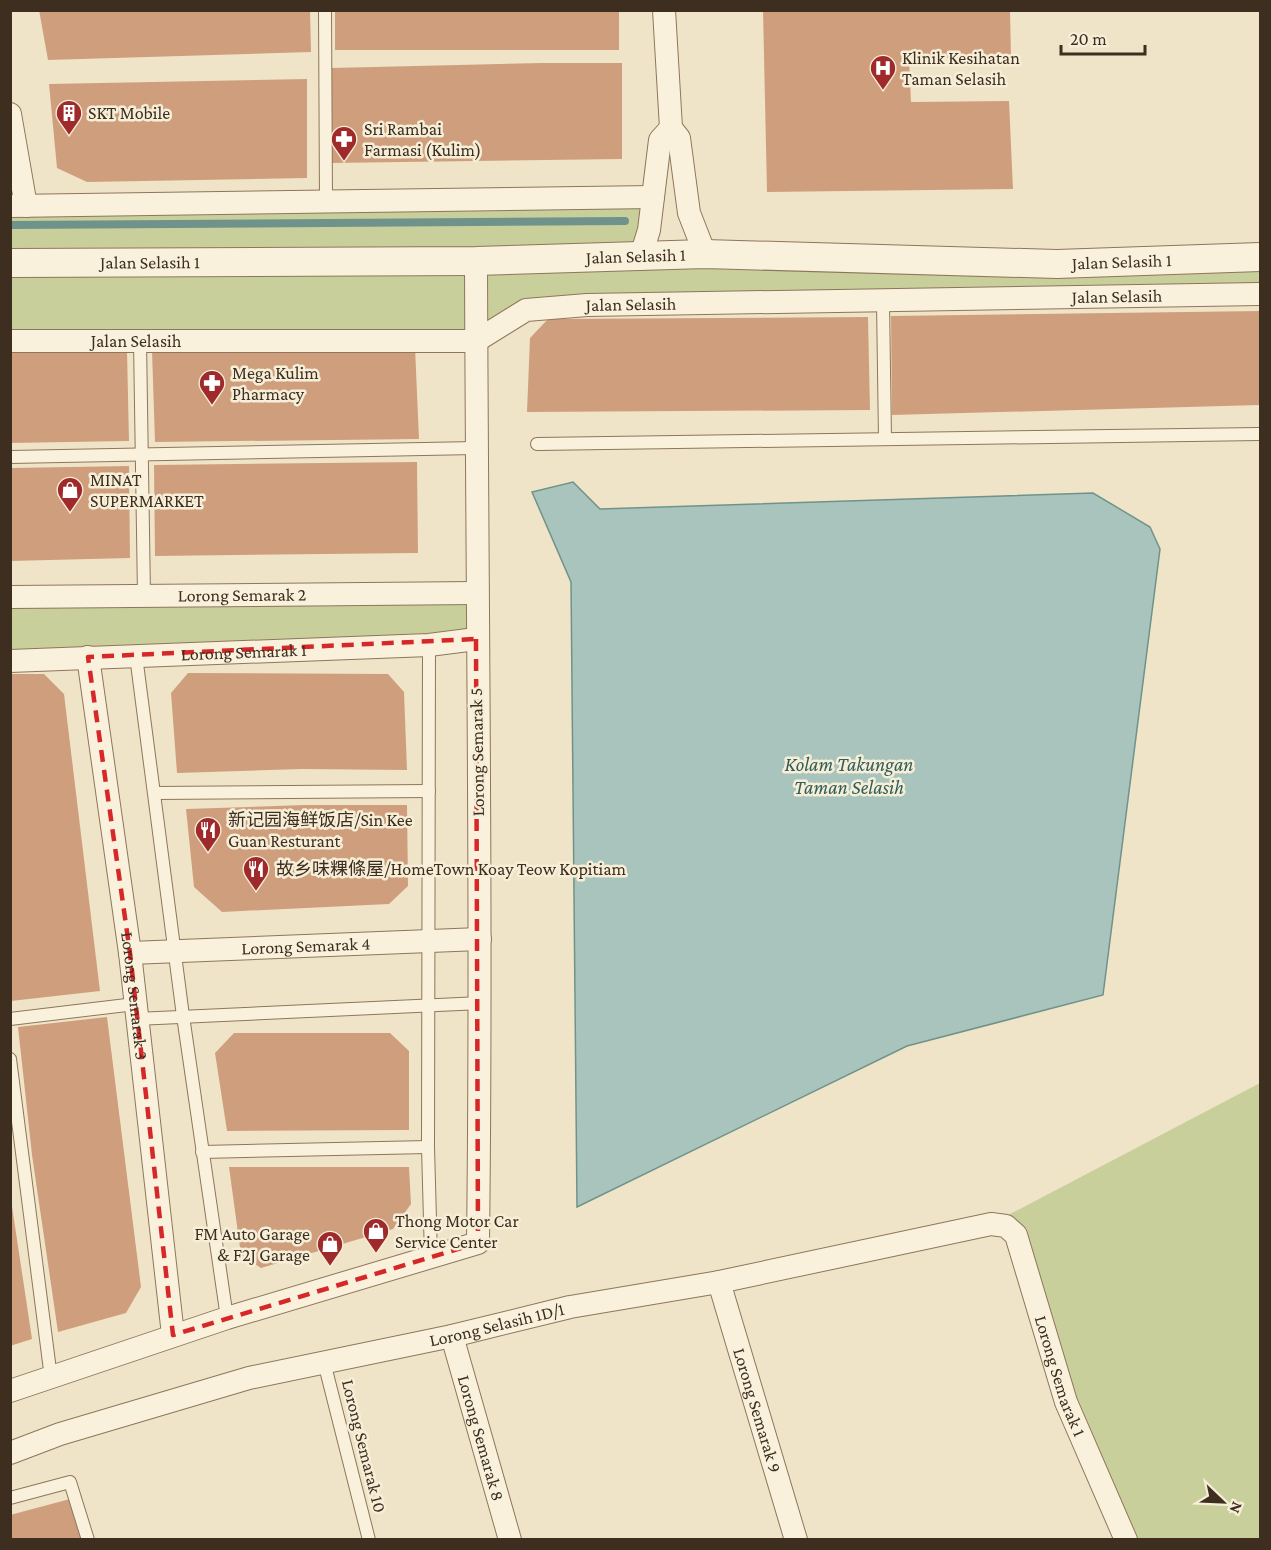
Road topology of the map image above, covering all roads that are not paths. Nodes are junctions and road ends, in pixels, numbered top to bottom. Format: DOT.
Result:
graph roads {
  1 [pos="325,10"];
  2 [pos="664,10"];
  3 [pos="10,114"];
  4 [pos="671,128"];
  5 [pos="653,196"];
  6 [pos="326,202"];
  7 [pos="18,206"];
  8 [pos="705,254"];
  9 [pos="641,256"];
  10 [pos="1260,257"];
  11 [pos="476,261"];
  12 [pos="10,263"];
  13 [pos="1260,294"];
  14 [pos="883,302"];
  15 [pos="10,341"];
  16 [pos="140,341"];
  17 [pos="476,341"];
  18 [pos="1260,434"];
  19 [pos="885,439"];
  20 [pos="537,444"];
  21 [pos="477,448"];
  22 [pos="142,456"];
  23 [pos="10,457"];
  24 [pos="476,593"];
  25 [pos="144,595"];
  26 [pos="10,597"];
  27 [pos="476,639"];
  28 [pos="429,645"];
  29 [pos="136,656"];
  30 [pos="88,657"];
  31 [pos="10,661"];
  32 [pos="429,791"];
  33 [pos="155,792"];
  34 [pos="480,939"];
  35 [pos="428,940"];
  36 [pos="175,951"];
  37 [pos="130,953"];
  38 [pos="481,1003"];
  39 [pos="428,1004"];
  40 [pos="135,1012"];
  41 [pos="183,1016"];
  42 [pos="10,1019"];
  43 [pos="10,1059"];
  44 [pos="428,1146"];
  45 [pos="202,1152"];
  46 [pos="991,1224"];
  47 [pos="431,1257"];
  48 [pos="719,1282"];
  49 [pos="227,1318"];
  50 [pos="173,1335"];
  51 [pos="452,1336"];
  52 [pos="324,1362"];
  53 [pos="51,1378"];
  54 [pos="10,1391"];
  55 [pos="10,1454"];
  56 [pos="10,1498"];
  57 [pos="88,1539"];
  58 [pos="369,1539"];
  59 [pos="510,1539"];
  60 [pos="796,1539"];
  61 [pos="1126,1539"];
  1 -- 6 [label="lane"];
  2 -- 4 [label="street"];
  3 -- 7 [label="street"];
  4 -- 5 [label="street"];
  4 -- 8 [label="street"];
  5 -- 6 [label="street"];
  5 -- 9 [label="street"];
  6 -- 7 [label="street"];
  8 -- 9 [label="street, Jalan Selasih 1"];
  8 -- 10 [label="street, Jalan Selasih 1"];
  9 -- 11 [label="street, Jalan Selasih 1"];
  11 -- 12 [label="street, Jalan Selasih 1"];
  11 -- 17 [label="street, Lorong Semarak 5"];
  13 -- 14 [label="street, Jalan Selasih"];
  14 -- 17 [label="street, Jalan Selasih"];
  14 -- 19 [label="lane"];
  15 -- 16 [label="street, Jalan Selasih"];
  16 -- 17 [label="street, Jalan Selasih"];
  16 -- 22 [label="lane"];
  17 -- 21 [label="street, Lorong Semarak 5"];
  18 -- 19 [label="lane"];
  19 -- 20 [label="lane"];
  21 -- 22 [label="lane"];
  21 -- 24 [label="street, Lorong Semarak 5"];
  22 -- 23 [label="lane"];
  22 -- 25 [label="lane"];
  24 -- 25 [label="street, Lorong Semarak 2"];
  24 -- 27 [label="street, Lorong Semarak 5"];
  25 -- 26 [label="street, Lorong Semarak 2"];
  27 -- 28 [label="street, Lorong Semarak 1"];
  27 -- 34 [label="street, Lorong Semarak 5"];
  28 -- 29 [label="street, Lorong Semarak 1"];
  28 -- 32 [label="lane"];
  29 -- 30 [label="street, Lorong Semarak 1"];
  29 -- 33 [label="lane"];
  30 -- 31 [label="street, Lorong Semarak 1"];
  30 -- 37 [label="street, Lorong Semarak 3"];
  32 -- 33 [label="lane"];
  32 -- 35 [label="lane"];
  33 -- 36 [label="lane"];
  34 -- 35 [label="street, Lorong Semarak 4"];
  34 -- 38 [label="street, Lorong Semarak 5"];
  35 -- 36 [label="street, Lorong Semarak 4"];
  35 -- 39 [label="lane"];
  36 -- 37 [label="street, Lorong Semarak 4"];
  36 -- 41 [label="lane"];
  37 -- 40 [label="street, Lorong Semarak 3"];
  38 -- 39 [label="lane"];
  38 -- 47 [label="street, Lorong Semarak 5"];
  39 -- 41 [label="lane"];
  39 -- 44 [label="lane"];
  40 -- 41 [label="lane"];
  40 -- 42 [label="lane"];
  40 -- 50 [label="street, Lorong Semarak 3"];
  41 -- 45 [label="lane"];
  43 -- 53 [label="lane"];
  44 -- 45 [label="lane"];
  44 -- 47 [label="lane"];
  45 -- 49 [label="lane"];
  46 -- 48 [label="street, Lorong Selasih 1D/1"];
  46 -- 61 [label="street, Lorong Semarak 1"];
  47 -- 49 [label="street"];
  48 -- 51 [label="street, Lorong Selasih 1D/1"];
  48 -- 60 [label="street, Lorong Semarak 9"];
  49 -- 50 [label="street"];
  50 -- 53 [label="street"];
  51 -- 52 [label="street, Lorong Selasih 1D/1"];
  51 -- 59 [label="street, Lorong Semarak 8"];
  52 -- 55 [label="street, Lorong Selasih 1D/1"];
  52 -- 58 [label="lane, Lorong Semarak 10"];
  53 -- 54 [label="street"];
  56 -- 57 [label="lane"];
}
